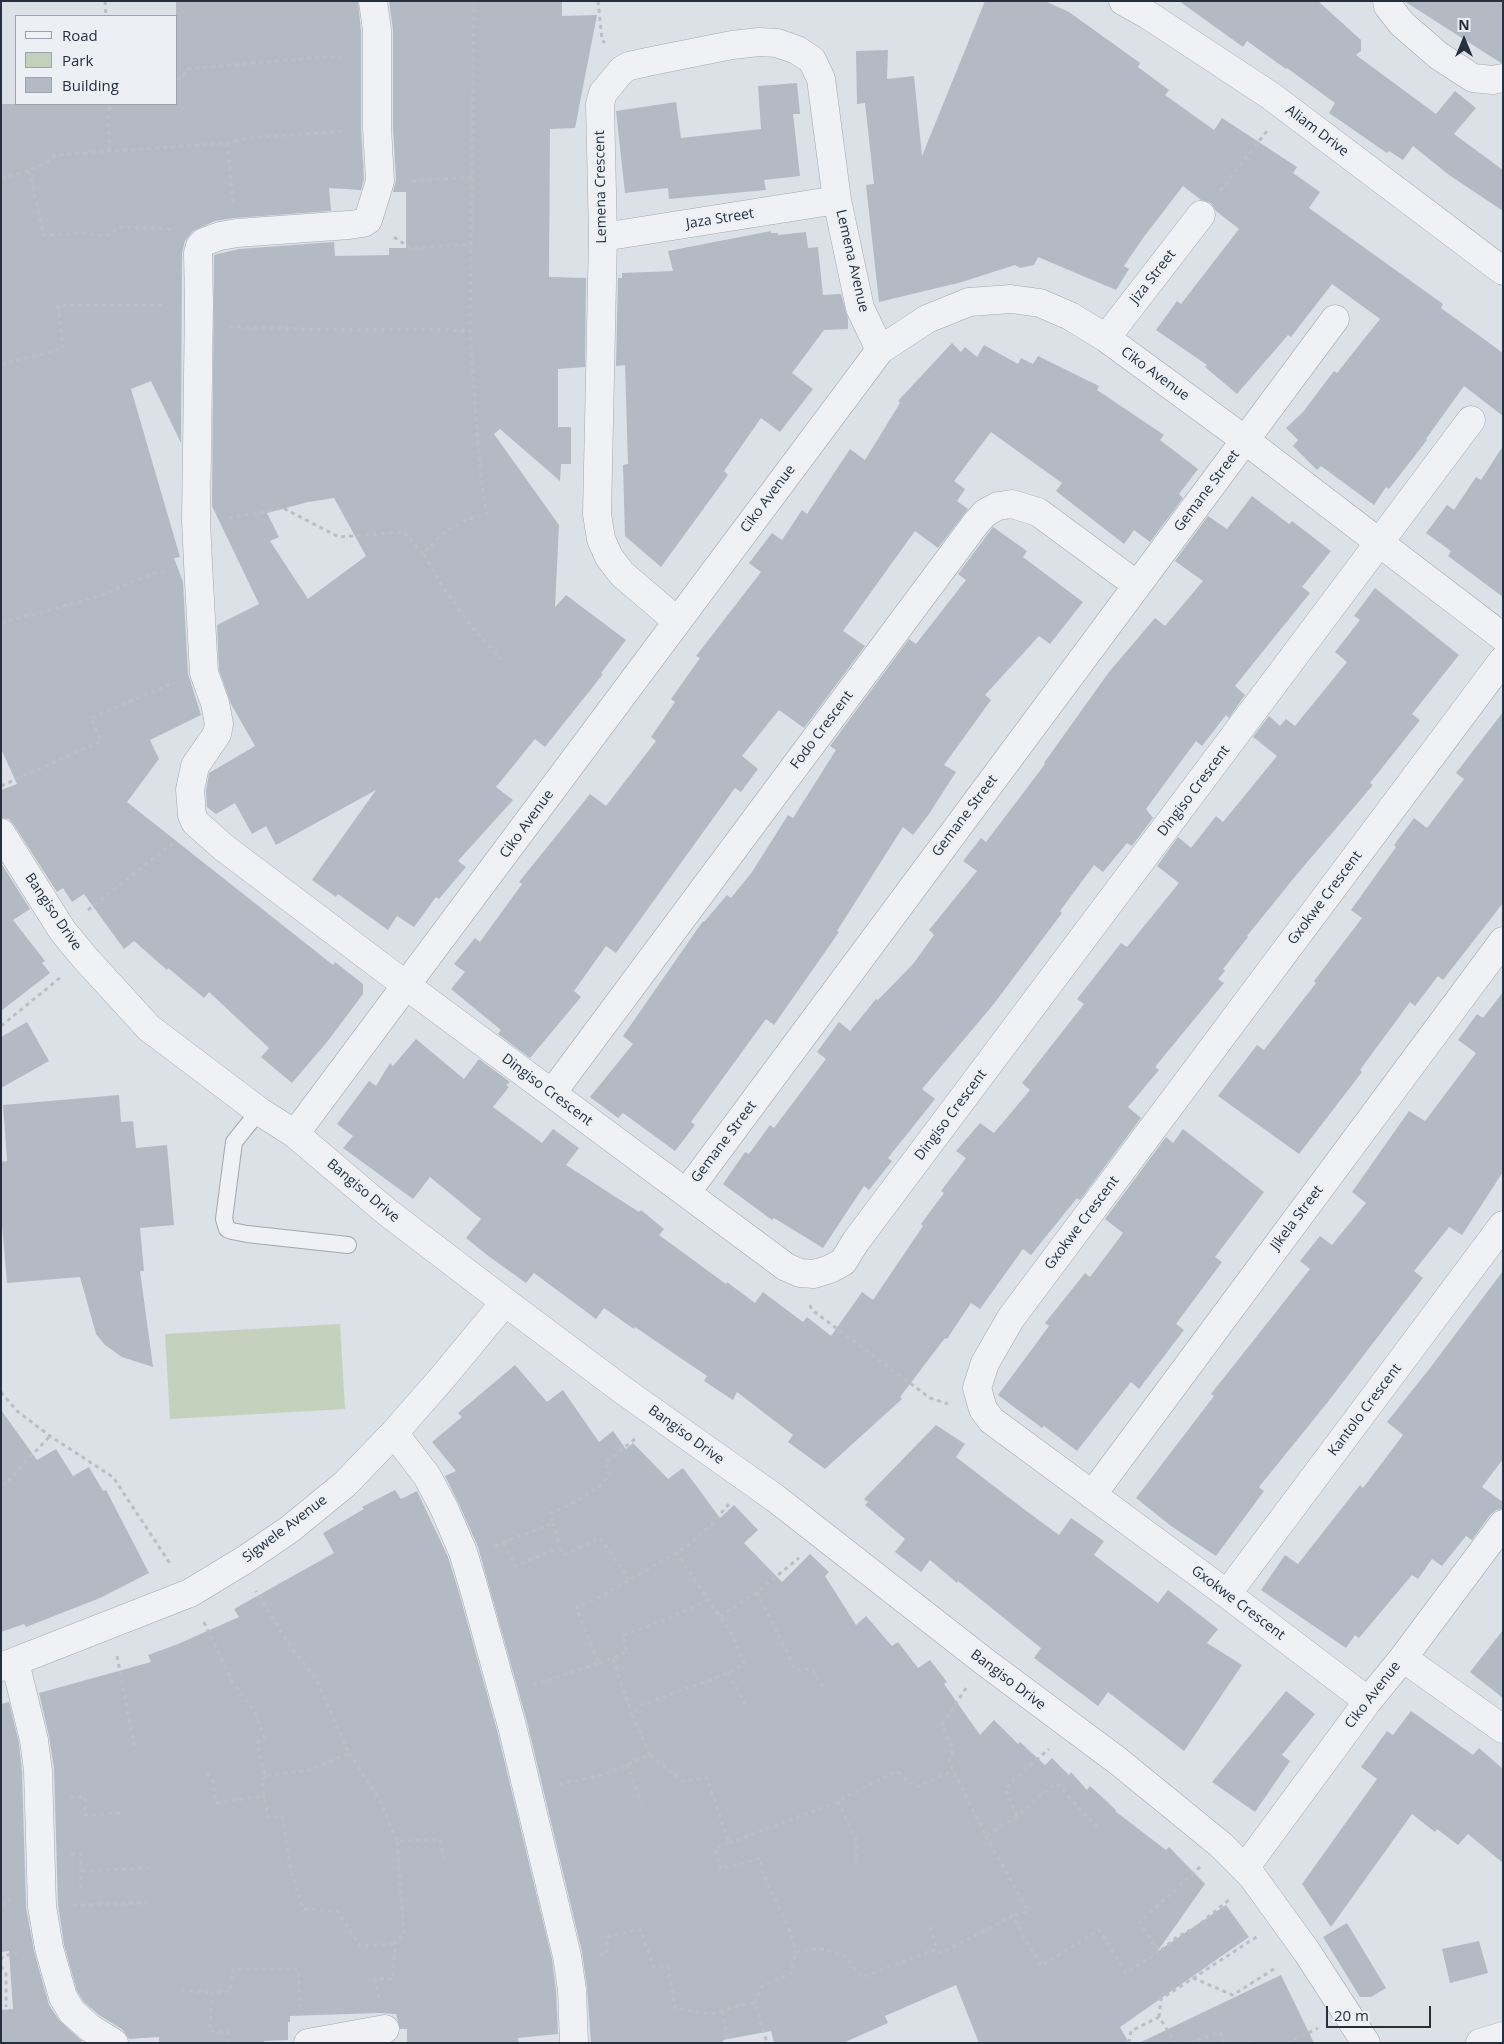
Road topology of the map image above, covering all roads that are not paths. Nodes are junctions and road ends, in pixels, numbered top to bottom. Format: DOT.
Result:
graph roads {
  1 [pos="373,1"];
  2 [pos="1123,1"];
  3 [pos="1387,1"];
  4 [pos="1503,78"];
  5 [pos="837,200"];
  6 [pos="1201,215"];
  7 [pos="603,238"];
  8 [pos="1503,271"];
  9 [pos="1335,319"];
  10 [pos="1106,338"];
  11 [pos="880,350"];
  12 [pos="1471,420"];
  13 [pos="1245,440"];
  14 [pos="1380,544"];
  15 [pos="1137,585"];
  16 [pos="677,621"];
  17 [pos="1503,636"];
  18 [pos="1503,660"];
  19 [pos="1,833"];
  20 [pos="1503,941"];
  21 [pos="407,986"];
  22 [pos="552,1093"];
  23 [pos="259,1111"];
  24 [pos="295,1134"];
  25 [pos="686,1193"];
  26 [pos="1503,1225"];
  27 [pos="348,1245"];
  28 [pos="505,1302"];
  29 [pos="394,1433"];
  30 [pos="1092,1495"];
  31 [pos="1503,1524"];
  32 [pos="1227,1594"];
  33 [pos="1403,1658"];
  34 [pos="8,1665"];
  35 [pos="1368,1701"];
  36 [pos="1503,1729"];
  37 [pos="1248,1872"];
  38 [pos="385,2029"];
  39 [pos="1503,2036"];
  40 [pos="114,2043"];
  41 [pos="308,2043"];
  42 [pos="574,2043"];
  43 [pos="1366,2043"];
  44 [pos="1480,2043"];
  1 -- 21 [label="street"];
  2 -- 8 [label="street, Aliam Drive"];
  3 -- 4 [label="street"];
  5 -- 7 [label="street, Jaza Street"];
  5 -- 7 [label="street, Lemena Crescent"];
  5 -- 11 [label="street, Lemena Avenue"];
  6 -- 10 [label="street, Jiza Street"];
  7 -- 16 [label="street, Lemena Crescent"];
  9 -- 13 [label="street"];
  10 -- 11 [label="street, Ciko Avenue"];
  10 -- 13 [label="street, Ciko Avenue"];
  11 -- 16 [label="street, Ciko Avenue"];
  12 -- 14 [label="street"];
  13 -- 14 [label="street, Ciko Avenue"];
  13 -- 15 [label="street, Gemane Street"];
  14 -- 17 [label="street, Ciko Avenue"];
  14 -- 25 [label="street, Dingiso Crescent"];
  15 -- 22 [label="street, Fodo Crescent"];
  15 -- 25 [label="street, Gemane Street"];
  16 -- 21 [label="street, Ciko Avenue"];
  18 -- 30 [label="street, Gxokwe Crescent"];
  19 -- 23 [label="street, Bangiso Drive"];
  20 -- 30 [label="street, Jikela Street"];
  21 -- 22 [label="street, Dingiso Crescent"];
  21 -- 24 [label="street, Ciko Avenue"];
  22 -- 25 [label="street, Dingiso Crescent"];
  23 -- 24 [label="street, Bangiso Drive"];
  23 -- 27 [label="lane"];
  24 -- 28 [label="street, Bangiso Drive"];
  26 -- 32 [label="street, Kantolo Crescent"];
  28 -- 29 [label="street, Sigwele Avenue"];
  28 -- 37 [label="street, Bangiso Drive"];
  29 -- 34 [label="street, Sigwele Avenue"];
  29 -- 42 [label="street"];
  30 -- 32 [label="street, Gxokwe Crescent"];
  31 -- 33 [label="street, Ciko Avenue"];
  32 -- 35 [label="street, Gxokwe Crescent"];
  33 -- 35 [label="street, Ciko Avenue"];
  33 -- 36 [label="street"];
  34 -- 40 [label="street"];
  35 -- 37 [label="street, Ciko Avenue"];
  37 -- 43 [label="street, Bangiso Drive"];
  38 -- 41 [label="street"];
  39 -- 44 [label="street"];
}
